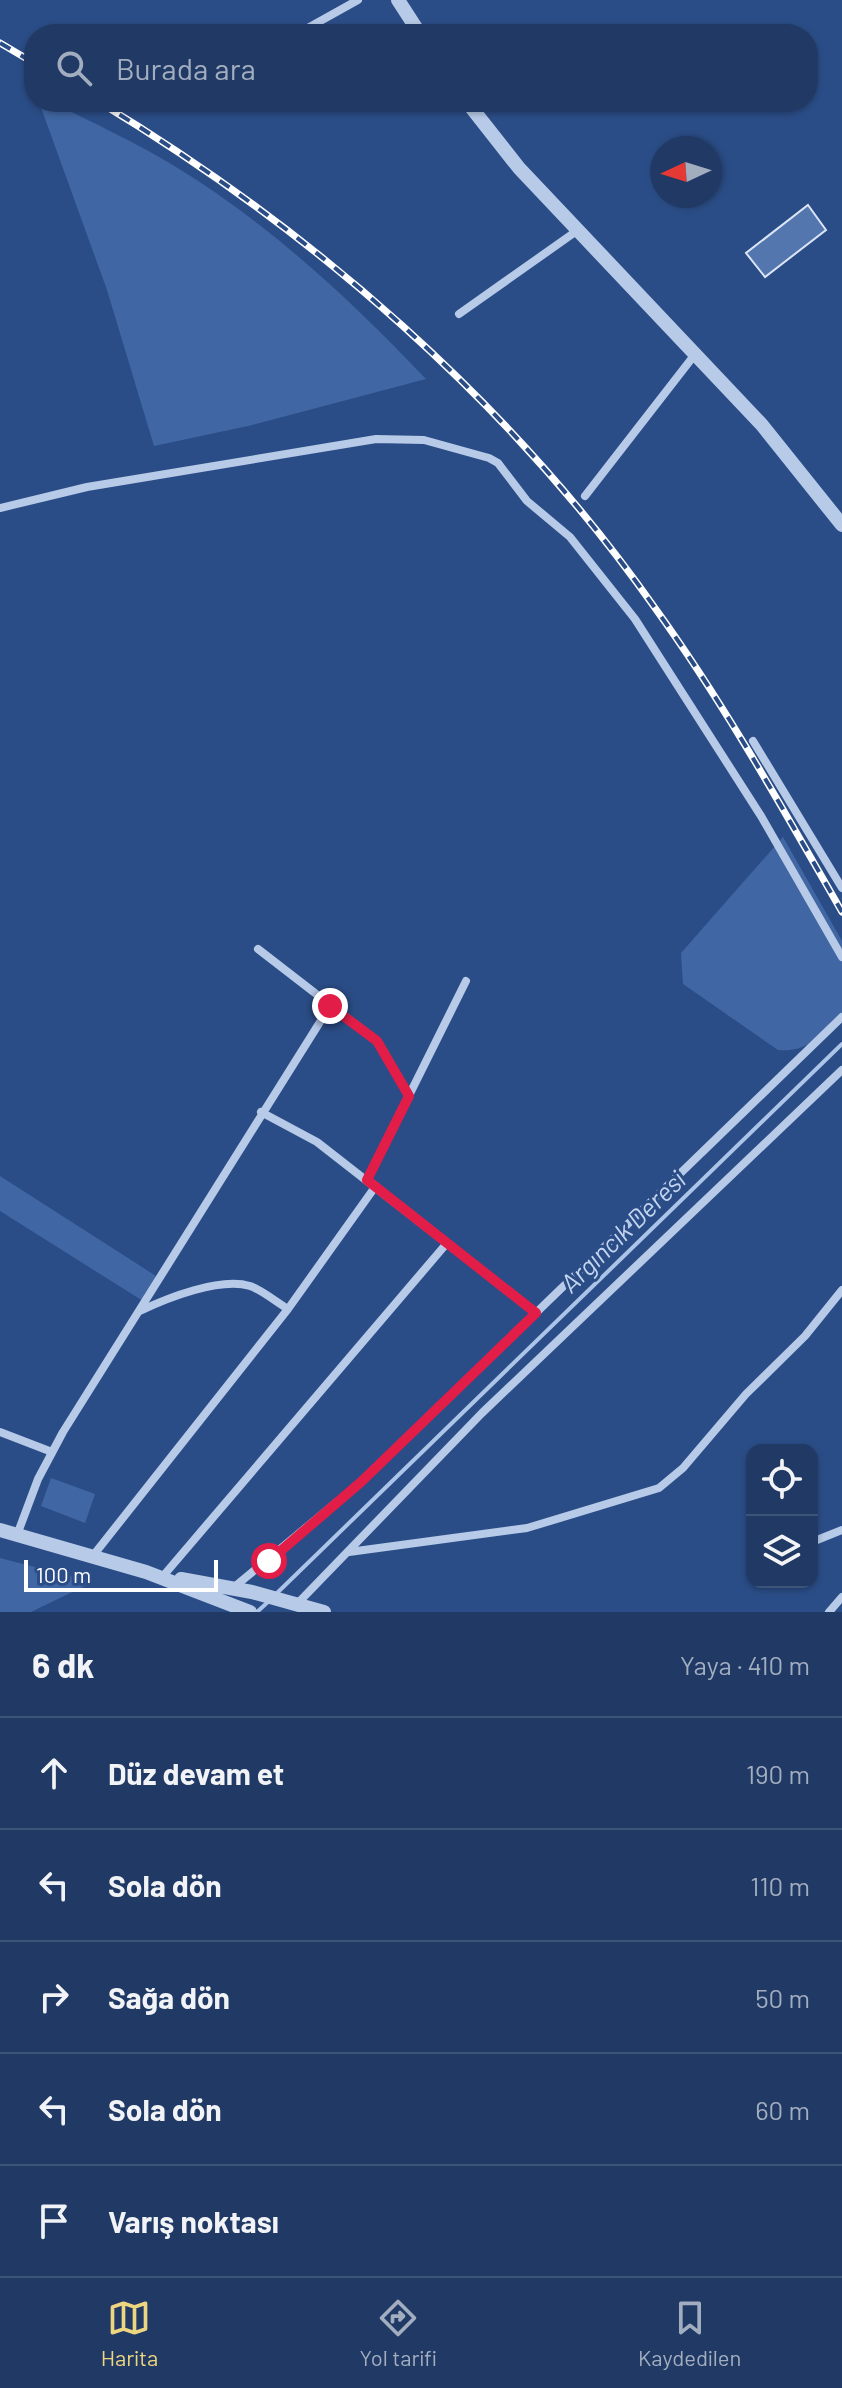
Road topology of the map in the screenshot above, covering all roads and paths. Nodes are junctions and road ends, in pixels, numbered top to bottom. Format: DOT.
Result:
graph roads {
  1 [pos="358,0"];
  2 [pos="398,0"];
  3 [pos="315,24"];
  4 [pos="414,24"];
  5 [pos="475,112"];
  6 [pos="578,230"];
  7 [pos="459,314"];
  8 [pos="696,353"];
  9 [pos="585,496"];
  10 [pos="0,508"];
  11 [pos="842,525"];
  12 [pos="753,741"];
  13 [pos="842,888"];
  14 [pos="258,949"];
  15 [pos="842,957"];
  16 [pos="466,981"];
  17 [pos="330,1006"];
  18 [pos="842,1017"];
  19 [pos="842,1070"];
  20 [pos="409,1096"];
  21 [pos="261,1112"];
  22 [pos="371,1184"];
  23 [pos="447,1243"];
  24 [pos="842,1290"];
  25 [pos="288,1309"];
  26 [pos="140,1311"];
  27 [pos="536,1313"];
  28 [pos="0,1432"];
  29 [pos="52,1452"];
  30 [pos="0,1530"];
  31 [pos="842,1530"];
  32 [pos="17,1535"];
  33 [pos="818,1540"];
  34 [pos="348,1552"];
  35 [pos="92,1557"];
  36 [pos="146,1572"];
  37 [pos="164,1575"];
  38 [pos="233,1588"];
  39 [pos="842,1597"];
  40 [pos="297,1604"];
  41 [pos="250,1612"];
  42 [pos="324,1612"];
  43 [pos="829,1612"];
  1 -- 3 [label="street"];
  2 -- 4 [label="street"];
  5 -- 6 [label="street"];
  6 -- 7 [label="street"];
  6 -- 8 [label="street"];
  8 -- 9 [label="street"];
  8 -- 11 [label="street"];
  10 -- 15 [label="street"];
  12 -- 13 [label="street"];
  14 -- 17 [label="street"];
  16 -- 20 [label="street"];
  17 -- 20 [label="street"];
  17 -- 21 [label="street"];
  18 -- 27 [label="street"];
  19 -- 34 [label="street"];
  20 -- 22 [label="street"];
  21 -- 22 [label="street"];
  21 -- 26 [label="street"];
  22 -- 23 [label="street"];
  22 -- 25 [label="street"];
  23 -- 27 [label="street"];
  23 -- 37 [label="street"];
  24 -- 34 [label="street"];
  25 -- 26 [label="street"];
  25 -- 35 [label="street"];
  26 -- 29 [label="street"];
  27 -- 38 [label="street"];
  28 -- 29 [label="street"];
  29 -- 32 [label="street"];
  30 -- 32 [label="street"];
  31 -- 33 [label="street"];
  32 -- 35 [label="street"];
  34 -- 40 [label="street"];
  35 -- 36 [label="street"];
  36 -- 37 [label="street"];
  36 -- 41 [label="street"];
  37 -- 38 [label="street"];
  38 -- 40 [label="street"];
  39 -- 43 [label="street"];
  40 -- 42 [label="street"];
}
